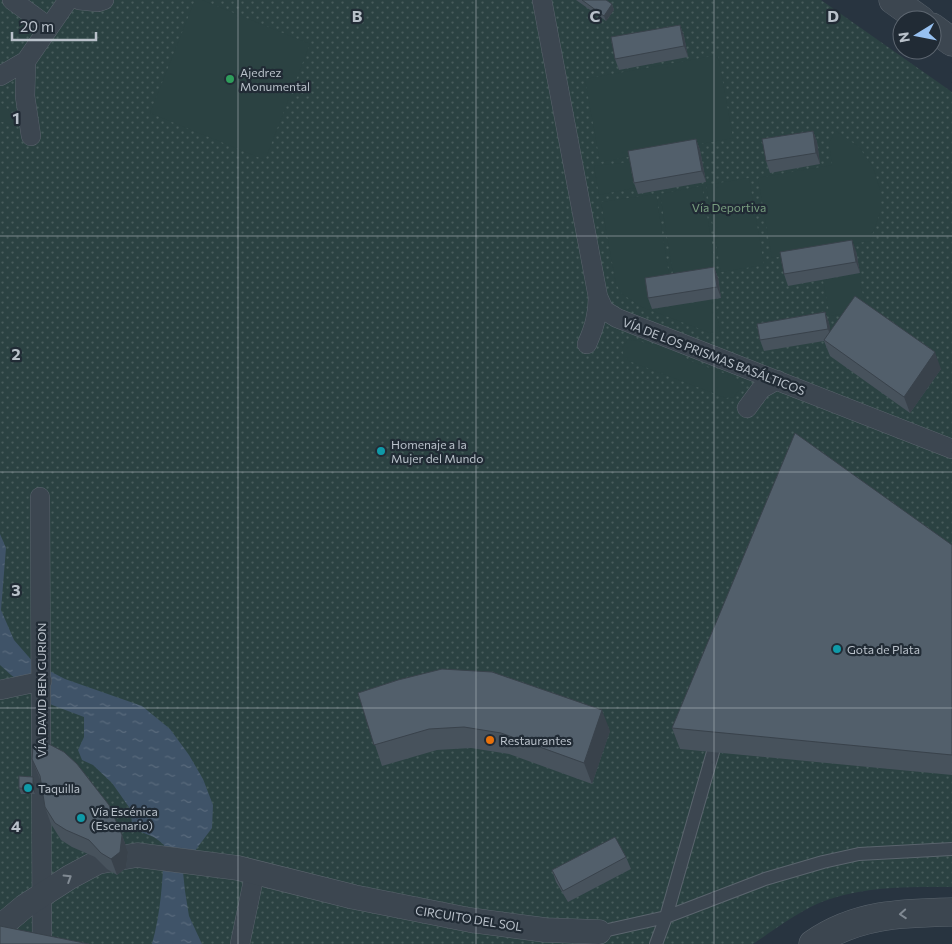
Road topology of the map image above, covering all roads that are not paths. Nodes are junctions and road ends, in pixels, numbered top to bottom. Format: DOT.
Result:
graph roads {
  1 [pos="12,0"];
  2 [pos="68,0"];
  3 [pos="79,0"];
  4 [pos="104,0"];
  5 [pos="542,0"];
  6 [pos="893,0"];
  7 [pos="907,10"];
  8 [pos="49,27"];
  9 [pos="26,61"];
  10 [pos="0,76"];
  11 [pos="31,136"];
  12 [pos="598,297"];
  13 [pos="587,344"];
  14 [pos="777,380"];
  15 [pos="747,408"];
  16 [pos="952,449"];
  17 [pos="40,497"];
  18 [pos="42,681"];
  19 [pos="0,690"];
  20 [pos="713,752"];
  21 [pos="952,849"];
  22 [pos="255,872"];
  23 [pos="42,896"];
  24 [pos="952,912"];
  25 [pos="666,917"];
  26 [pos="0,927"];
  27 [pos="599,932"];
  28 [pos="42,944"];
  29 [pos="240,944"];
  30 [pos="656,944"];
  31 [pos="812,944"];
  1 -- 8 [label="street"];
  2 -- 8 [label="street"];
  3 -- 4 [label="street"];
  5 -- 12 [label="street, VÍA DE LOS PRISMAS BASÁLTICOS"];
  6 -- 7 [label="street"];
  8 -- 9 [label="street"];
  9 -- 10 [label="street"];
  9 -- 11 [label="street"];
  12 -- 13 [label="street"];
  12 -- 14 [label="street, VÍA DE LOS PRISMAS BASÁLTICOS"];
  14 -- 15 [label="street"];
  14 -- 16 [label="street, VÍA DE LOS PRISMAS BASÁLTICOS"];
  17 -- 18 [label="street, VÍA DAVID BEN GURION"];
  18 -- 19 [label="street"];
  18 -- 23 [label="street, VÍA DAVID BEN GURION"];
  20 -- 25 [label="lane"];
  21 -- 25 [label="lane, CIRCUITO DEL SOL"];
  23 -- 22 [label="street, CIRCUITO DEL SOL, one-way"];
  22 -- 27 [label="street, CIRCUITO DEL SOL"];
  22 -- 29 [label="street"];
  23 -- 26 [label="street, CIRCUITO DEL SOL"];
  23 -- 28 [label="street, VÍA DAVID BEN GURION"];
  24 -- 31 [label="street, one-way"];
  25 -- 27 [label="lane, CIRCUITO DEL SOL"];
  25 -- 30 [label="lane"];
}
